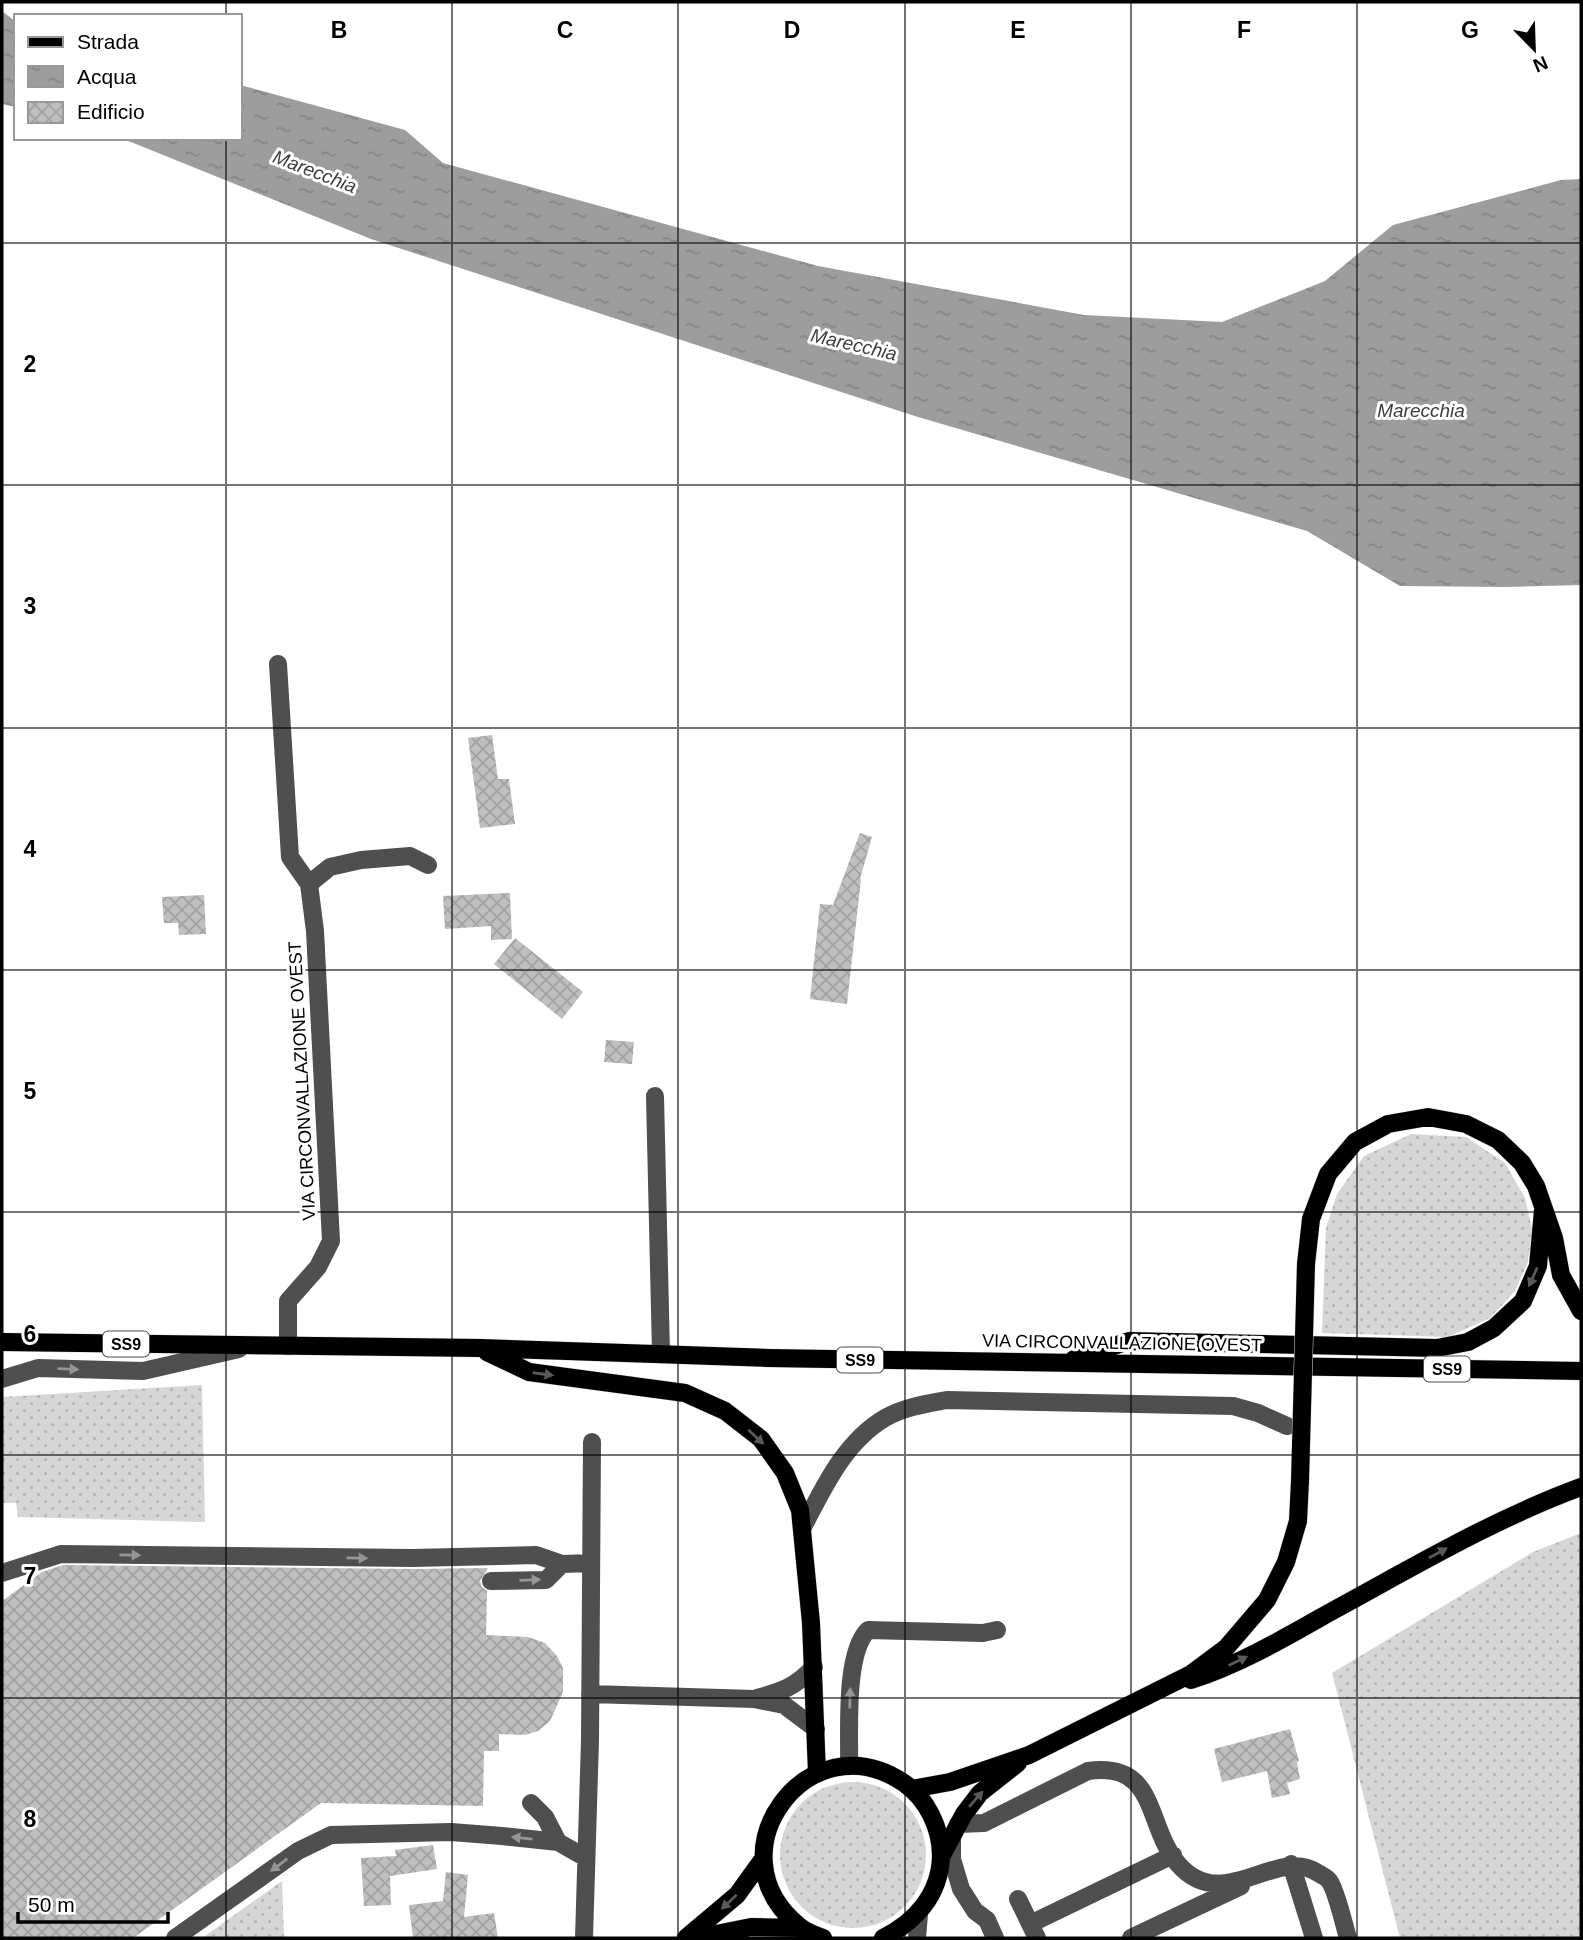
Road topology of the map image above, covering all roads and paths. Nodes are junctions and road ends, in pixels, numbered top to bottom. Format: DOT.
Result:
graph roads {
  1 [pos="278,664"];
  2 [pos="428,865"];
  3 [pos="309,884"];
  4 [pos="656,1096"];
  5 [pos="1543,1210"];
  6 [pos="1581,1311"];
  7 [pos="2,1342"];
  8 [pos="250,1346"];
  9 [pos="288,1346"];
  10 [pos="480,1349"];
  11 [pos="661,1353"];
  12 [pos="1059,1364"];
  13 [pos="1581,1371"];
  14 [pos="2,1379"];
  15 [pos="1287,1426"];
  16 [pos="592,1442"];
  17 [pos="1581,1488"];
  18 [pos="802,1529"];
  19 [pos="562,1563"];
  20 [pos="591,1563"];
  21 [pos="2,1573"];
  22 [pos="491,1581"];
  23 [pos="997,1630"];
  24 [pos="814,1667"];
  25 [pos="1151,1693"];
  26 [pos="590,1694"];
  27 [pos="754,1699"];
  28 [pos="816,1729"];
  29 [pos="1029,1755"];
  30 [pos="849,1766"];
  31 [pos="817,1773"];
  32 [pos="912,1789"];
  33 [pos="531,1803"];
  34 [pos="955,1832"];
  35 [pos="331,1835"];
  36 [pos="558,1842"];
  37 [pos="288,1843"];
  38 [pos="1173,1855"];
  39 [pos="941,1857"];
  40 [pos="586,1858"];
  41 [pos="763,1859"];
  42 [pos="1291,1864"];
  43 [pos="1272,1871"];
  44 [pos="1018,1899"];
  45 [pos="919,1914"];
  46 [pos="801,1928"];
  47 [pos="585,1930"];
  48 [pos="1033,1931"];
  49 [pos="1308,1936"];
  50 [pos="175,1938"];
  51 [pos="598,1938"];
  52 [pos="686,1938"];
  53 [pos="696,1938"];
  54 [pos="823,1938"];
  55 [pos="883,1938"];
  56 [pos="917,1938"];
  57 [pos="995,1938"];
  58 [pos="1131,1938"];
  59 [pos="1348,1938"];
  1 -- 3 [label="street, VIA CIRCONVALLAZIONE OVEST"];
  2 -- 3 [label="street"];
  3 -- 9 [label="street, VIA CIRCONVALLAZIONE OVEST"];
  4 -- 11 [label="street"];
  5 -- 6 [label="main road"];
  5 -- 12 [label="main road, one-way"];
  5 -- 25 [label="main road, bridge"];
  7 -- 8 [label="main road, VIA CIRCONVALLAZIONE OVEST / SS9"];
  8 -- 9 [label="main road, VIA CIRCONVALLAZIONE OVEST / SS9"];
  14 -- 8 [label="street, one-way"];
  9 -- 10 [label="main road, VIA CIRCONVALLAZIONE OVEST / SS9"];
  10 -- 11 [label="main road, VIA CIRCONVALLAZIONE OVEST / SS9"];
  10 -- 18 [label="main road, one-way"];
  11 -- 12 [label="main road, VIA CIRCONVALLAZIONE OVEST / SS9"];
  12 -- 13 [label="main road, VIA CIRCONVALLAZIONE OVEST / SS9"];
  15 -- 18 [label="street"];
  16 -- 20 [label="street"];
  25 -- 17 [label="main road, one-way"];
  18 -- 24 [label="main road"];
  19 -- 20 [label="street"];
  21 -- 19 [label="street, one-way"];
  22 -- 19 [label="street, one-way"];
  20 -- 26 [label="street"];
  30 -- 23 [label="street, one-way"];
  24 -- 27 [label="street"];
  24 -- 28 [label="main road"];
  25 -- 29 [label="main road"];
  26 -- 27 [label="street"];
  26 -- 40 [label="street"];
  27 -- 28 [label="street"];
  28 -- 31 [label="main road"];
  29 -- 32 [label="main road"];
  34 -- 29 [label="main road, one-way"];
  30 -- 31 [label="main road"];
  30 -- 32 [label="main road"];
  31 -- 41 [label="main road"];
  32 -- 39 [label="main road"];
  33 -- 36 [label="street"];
  34 -- 38 [label="street"];
  34 -- 39 [label="main road"];
  34 -- 57 [label="street"];
  36 -- 35 [label="street, one-way"];
  35 -- 37 [label="street"];
  35 -- 50 [label="street, one-way"];
  36 -- 40 [label="street"];
  38 -- 43 [label="street"];
  38 -- 48 [label="street"];
  39 -- 45 [label="main road"];
  40 -- 47 [label="street"];
  41 -- 46 [label="main road"];
  41 -- 52 [label="main road, one-way"];
  42 -- 43 [label="street"];
  42 -- 49 [label="street"];
  42 -- 59 [label="street"];
  43 -- 58 [label="street"];
  44 -- 48 [label="street"];
  45 -- 55 [label="main road"];
  45 -- 56 [label="street"];
  46 -- 53 [label="main road"];
  46 -- 54 [label="main road"];
  47 -- 51 [label="street"];
}
